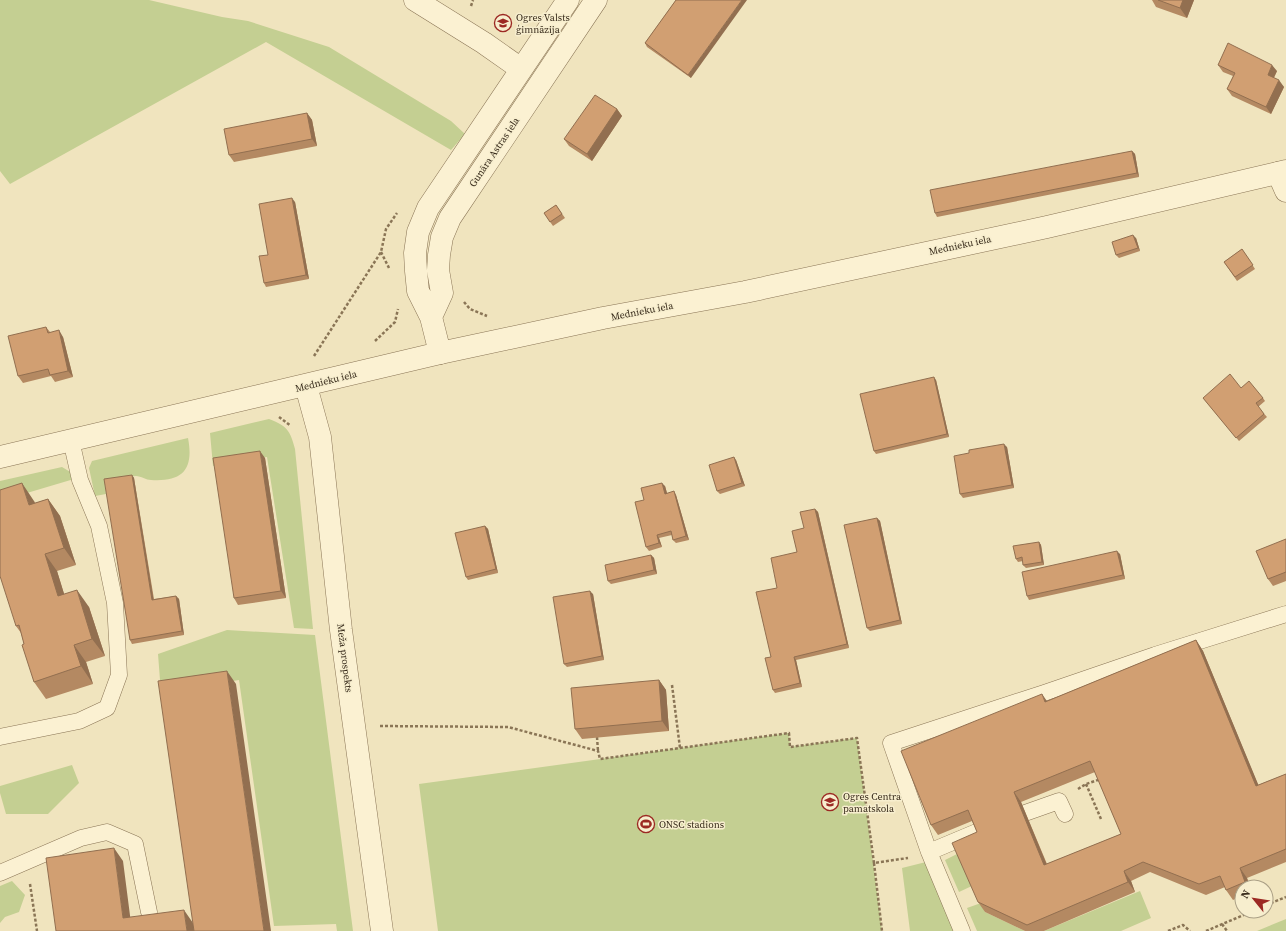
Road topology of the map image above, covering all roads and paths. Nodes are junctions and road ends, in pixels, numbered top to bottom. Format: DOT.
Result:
graph roads {
  1 [pos="415,0"];
  2 [pos="568,0"];
  3 [pos="596,0"];
  4 [pos="521,69"];
  5 [pos="1283,178"];
  6 [pos="401,207"];
  7 [pos="431,317"];
  8 [pos="440,353"];
  9 [pos="313,357"];
  10 [pos="306,386"];
  11 [pos="273,416"];
  12 [pos="292,428"];
  13 [pos="71,440"];
  14 [pos="0,457"];
  15 [pos="1286,614"];
  16 [pos="672,685"];
  17 [pos="354,730"];
  18 [pos="0,737"];
  19 [pos="597,737"];
  20 [pos="680,748"];
  21 [pos="598,751"];
  22 [pos="1086,784"];
  23 [pos="1025,812"];
  24 [pos="1065,814"];
  25 [pos="1101,819"];
  26 [pos="979,831"];
  27 [pos="929,852"];
  28 [pos="26,862"];
  29 [pos="874,863"];
  30 [pos="0,873"];
  31 [pos="1286,897"];
  32 [pos="1274,902"];
  33 [pos="149,912"];
  34 [pos="1234,919"];
  35 [pos="1222,924"];
  36 [pos="37,931"];
  37 [pos="382,931"];
  38 [pos="882,931"];
  39 [pos="962,931"];
  40 [pos="1168,931"];
  41 [pos="1190,931"];
  42 [pos="1206,931"];
  43 [pos="1227,931"];
  1 -- 4 [label="street"];
  2 -- 4 [label="street"];
  3 -- 7 [label="street, Gunāra Astras iela"];
  4 -- 7 [label="street"];
  5 -- 8 [label="street, Mednieku iela"];
  6 -- 9 [label="path"];
  7 -- 8 [label="street"];
  8 -- 10 [label="street, Mednieku iela"];
  10 -- 13 [label="street, Mednieku iela"];
  10 -- 17 [label="street, Meža prospekts"];
  11 -- 12 [label="path"];
  13 -- 14 [label="street, Mednieku iela"];
  13 -- 18 [label="lane"];
  15 -- 27 [label="lane"];
  16 -- 20 [label="path"];
  17 -- 21 [label="path"];
  17 -- 37 [label="street, Meža prospekts"];
  19 -- 21 [label="path"];
  20 -- 21 [label="path"];
  20 -- 29 [label="path"];
  22 -- 25 [label="path"];
  23 -- 24 [label="lane"];
  26 -- 27 [label="lane"];
  27 -- 29 [label="path"];
  27 -- 39 [label="lane"];
  28 -- 30 [label="lane"];
  28 -- 33 [label="lane"];
  28 -- 36 [label="path"];
  29 -- 38 [label="path"];
  31 -- 32 [label="path"];
  34 -- 35 [label="path"];
  35 -- 42 [label="path"];
  35 -- 43 [label="path"];
  40 -- 41 [label="path"];
}
